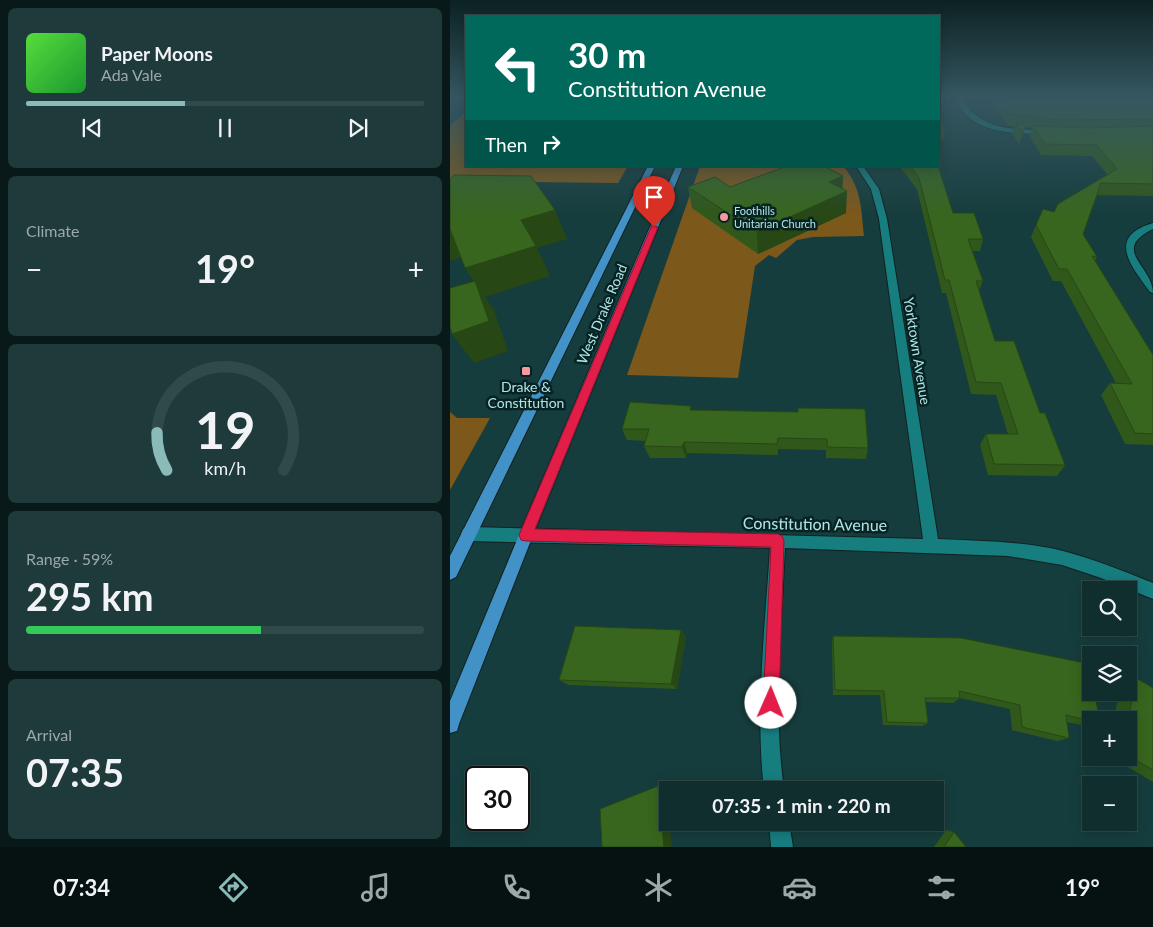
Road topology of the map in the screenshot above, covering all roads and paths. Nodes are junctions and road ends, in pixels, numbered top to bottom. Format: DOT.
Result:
graph roads {
  1 [pos="652,167"];
  2 [pos="680,167"];
  3 [pos="860,167"];
  4 [pos="1153,226"];
  5 [pos="1153,290"];
  6 [pos="468,534"];
  7 [pos="526,535"];
  8 [pos="778,541"];
  9 [pos="931,545"];
  10 [pos="450,572"];
  11 [pos="1153,592"];
  12 [pos="450,724"];
  13 [pos="773,781"];
  14 [pos="780,831"];
  15 [pos="782,847"];
  1 -- 6 [label="main road, West Drake Road"];
  2 -- 7 [label="main road, West Drake Road"];
  3 -- 9 [label="street, Yorktown Avenue"];
  4 -- 5 [label="street"];
  6 -- 7 [label="street, Constitution Avenue"];
  6 -- 10 [label="main road, West Drake Road"];
  7 -- 8 [label="street, Constitution Avenue"];
  7 -- 12 [label="main road, West Drake Road"];
  8 -- 9 [label="street, Constitution Avenue"];
  8 -- 13 [label="street"];
  9 -- 11 [label="street, Constitution Avenue"];
  14 -- 15 [label="street"];
}
